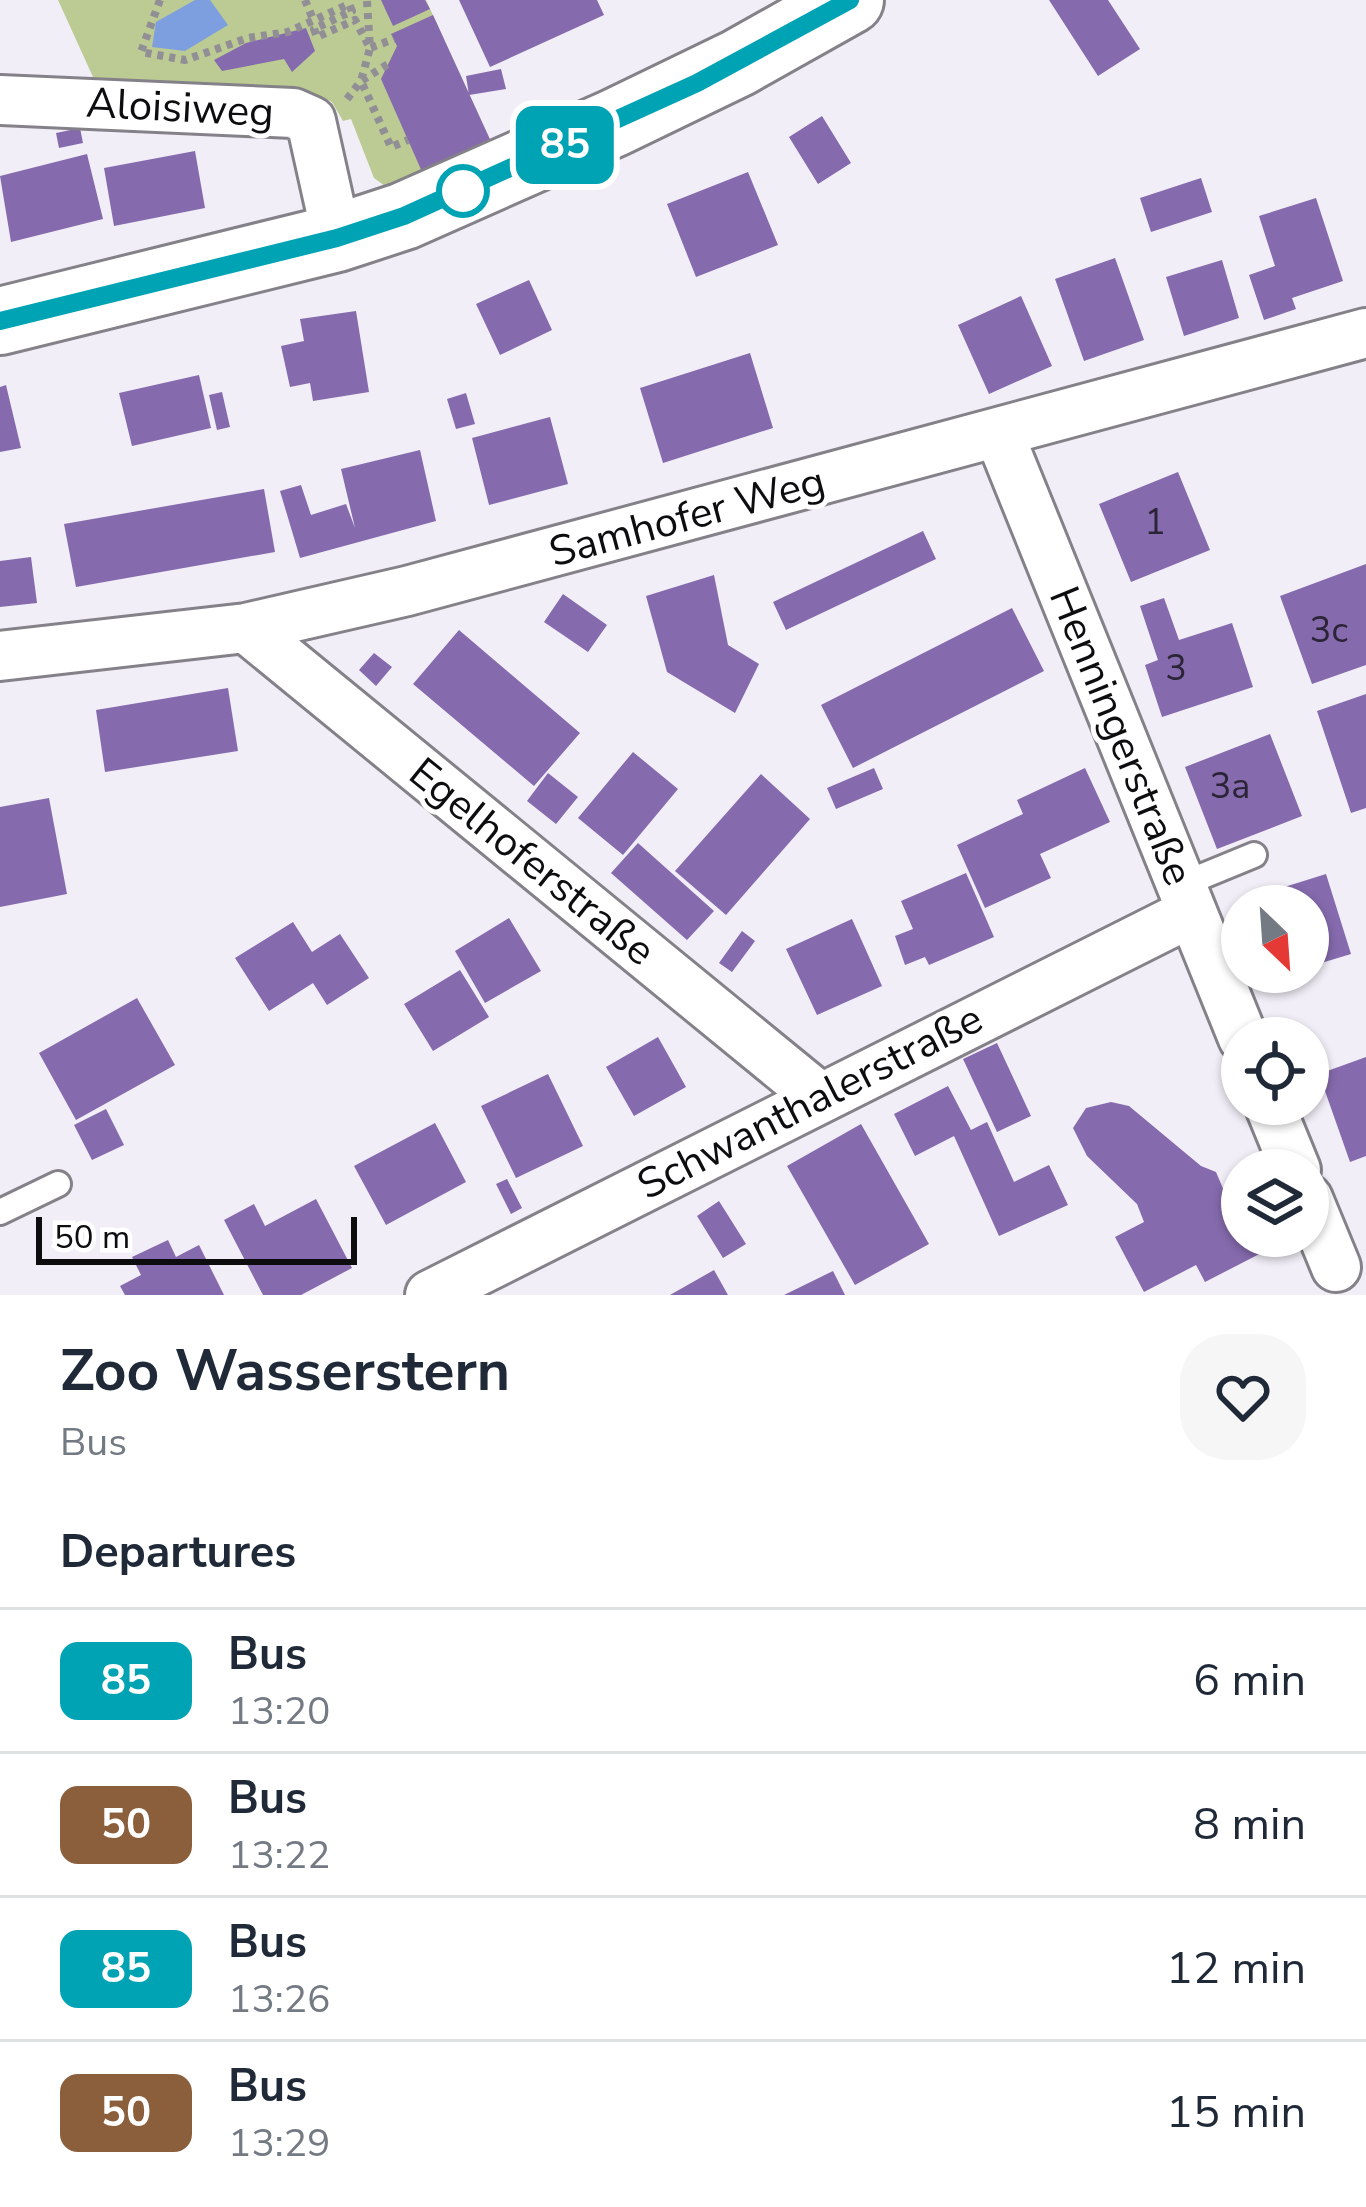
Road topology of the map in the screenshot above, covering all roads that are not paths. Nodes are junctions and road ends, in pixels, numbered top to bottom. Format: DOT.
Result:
graph roads {
  1 [pos="850,0"];
  2 [pos="0,100"];
  3 [pos="337,238"];
  4 [pos="0,321"];
  5 [pos="1366,333"];
  6 [pos="999,434"];
  7 [pos="246,628"];
  8 [pos="0,656"];
  9 [pos="1254,855"];
  10 [pos="1186,899"];
  11 [pos="1234,1017"];
  12 [pos="818,1096"];
  13 [pos="58,1184"];
  14 [pos="0,1212"];
  15 [pos="1329,1237"];
  16 [pos="1348,1272"];
  17 [pos="430,1295"];
  1 -- 3 [label="street"];
  2 -- 3 [label="street, Aloisiweg"];
  3 -- 4 [label="street"];
  5 -- 6 [label="street, Samhofer Weg"];
  6 -- 7 [label="street, Samhofer Weg"];
  6 -- 10 [label="street, Henningerstraße"];
  7 -- 8 [label="street, Samhofer Weg"];
  7 -- 12 [label="street, Egelhoferstraße"];
  9 -- 10 [label="lane"];
  10 -- 11 [label="street, Henningerstraße"];
  10 -- 12 [label="street, Schwanthalerstraße"];
  12 -- 17 [label="street, Schwanthalerstraße"];
  13 -- 14 [label="lane"];
  15 -- 16 [label="street"];
}
